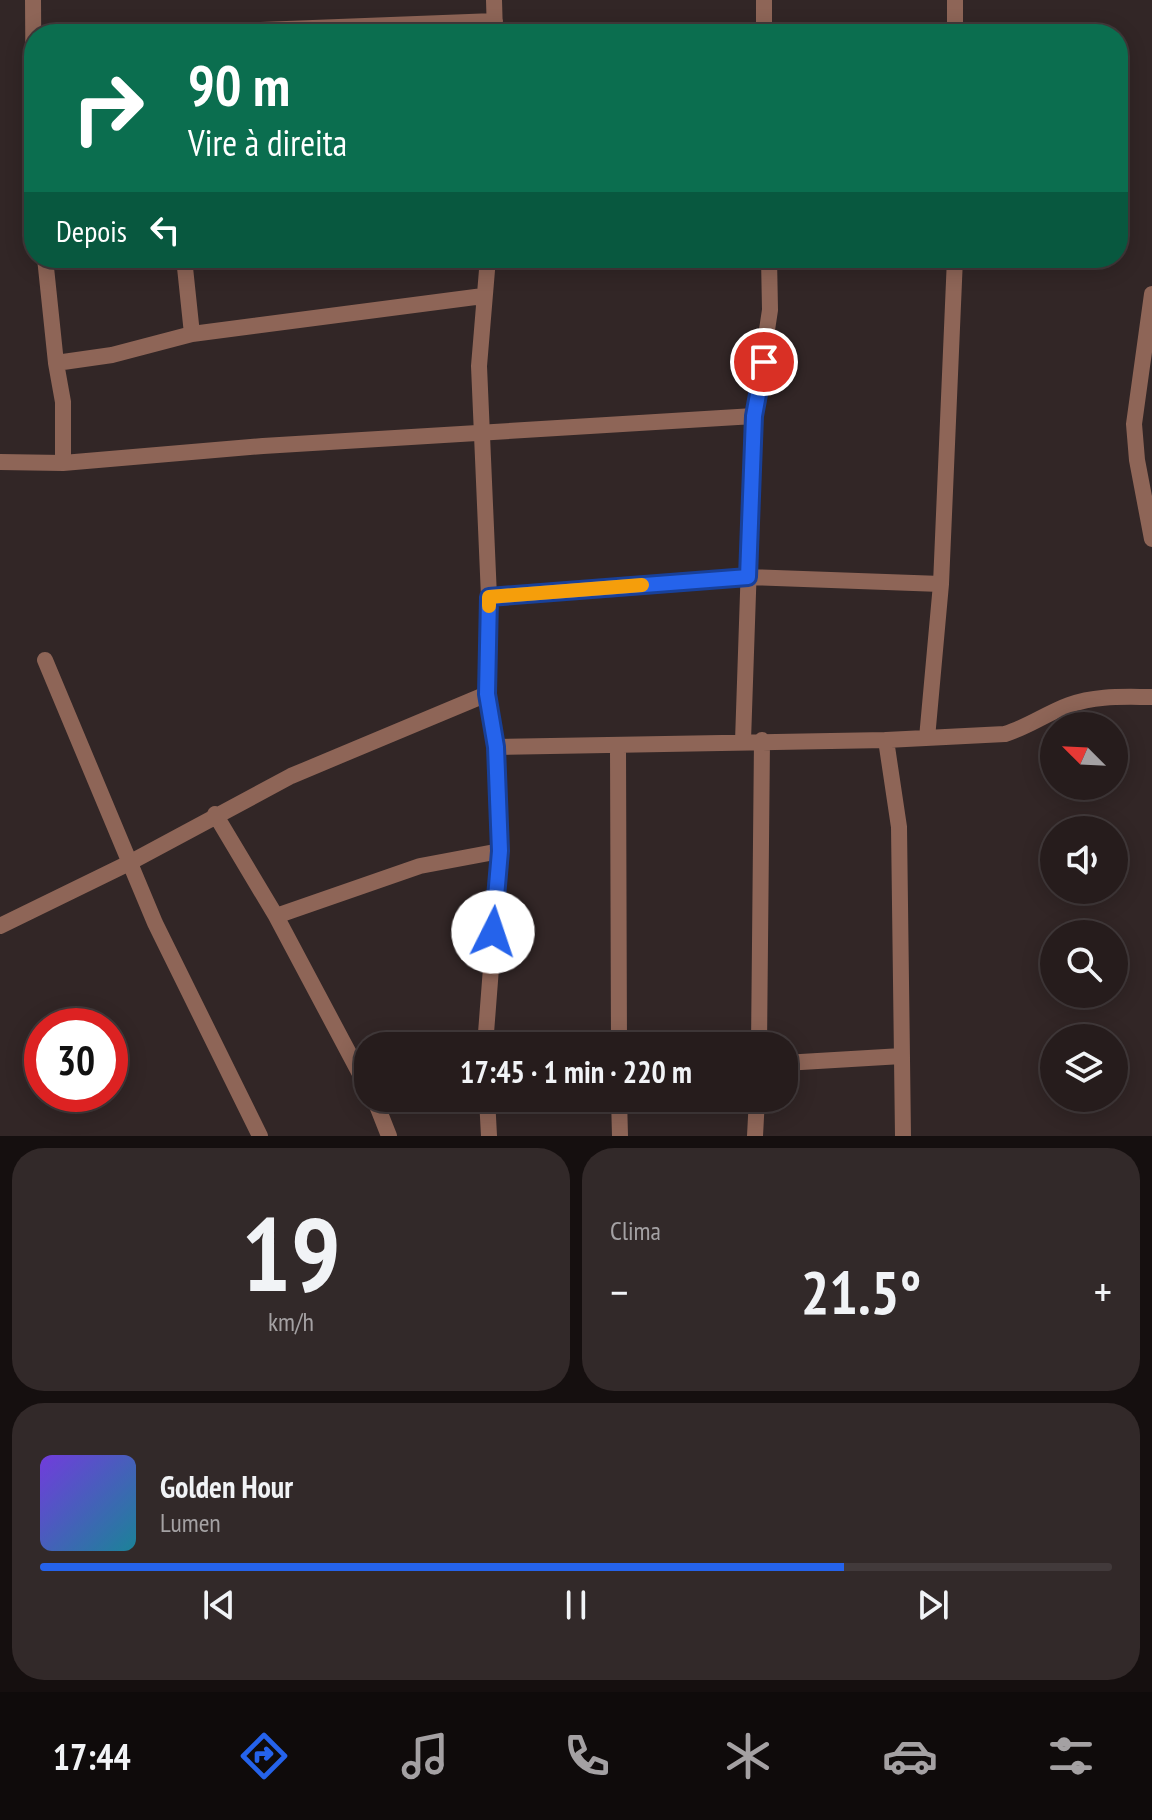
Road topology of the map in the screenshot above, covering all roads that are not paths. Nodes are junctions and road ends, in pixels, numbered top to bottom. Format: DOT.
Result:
graph roads {
  1 [pos="33,0"];
  2 [pos="494,0"];
  3 [pos="764,0"];
  4 [pos="955,0"];
  5 [pos="33,24"];
  6 [pos="495,24"];
  7 [pos="764,24"];
  8 [pos="955,24"];
  9 [pos="46,268"];
  10 [pos="185,268"];
  11 [pos="487,268"];
  12 [pos="769,268"];
  13 [pos="955,268"];
  14 [pos="1152,294"];
  15 [pos="483,296"];
  16 [pos="192,334"];
  17 [pos="56,363"];
  18 [pos="754,416"];
  19 [pos="481,434"];
  20 [pos="0,462"];
  21 [pos="63,463"];
  22 [pos="1152,539"];
  23 [pos="748,577"];
  24 [pos="941,584"];
  25 [pos="489,597"];
  26 [pos="45,660"];
  27 [pos="487,694"];
  28 [pos="1152,697"];
  29 [pos="927,738"];
  30 [pos="762,740"];
  31 [pos="886,740"];
  32 [pos="743,741"];
  33 [pos="618,746"];
  34 [pos="496,747"];
  35 [pos="215,814"];
  36 [pos="500,851"];
  37 [pos="129,863"];
  38 [pos="276,916"];
  39 [pos="0,926"];
  40 [pos="486,1032"];
  41 [pos="619,1032"];
  42 [pos="759,1032"];
  43 [pos="902,1056"];
  44 [pos="798,1062"];
  45 [pos="354,1063"];
  46 [pos="380,1112"];
  47 [pos="488,1112"];
  48 [pos="619,1112"];
  49 [pos="756,1112"];
  50 [pos="260,1136"];
  51 [pos="389,1136"];
  52 [pos="489,1136"];
  53 [pos="620,1136"];
  54 [pos="755,1136"];
  55 [pos="903,1136"];
  1 -- 5 [label="street"];
  2 -- 6 [label="street"];
  3 -- 7 [label="street"];
  4 -- 8 [label="street"];
  9 -- 17 [label="street"];
  10 -- 16 [label="street"];
  11 -- 15 [label="street"];
  12 -- 18 [label="street"];
  13 -- 24 [label="street"];
  14 -- 22 [label="street"];
  15 -- 16 [label="street"];
  15 -- 19 [label="street"];
  16 -- 17 [label="street"];
  17 -- 21 [label="street"];
  18 -- 19 [label="street"];
  18 -- 23 [label="street"];
  19 -- 21 [label="street"];
  19 -- 25 [label="street"];
  20 -- 21 [label="street"];
  23 -- 24 [label="street"];
  23 -- 25 [label="street"];
  23 -- 32 [label="street"];
  24 -- 29 [label="street"];
  25 -- 27 [label="street"];
  26 -- 37 [label="street"];
  27 -- 34 [label="street"];
  27 -- 35 [label="street"];
  28 -- 29 [label="street"];
  29 -- 31 [label="street"];
  30 -- 31 [label="street"];
  30 -- 32 [label="street"];
  30 -- 42 [label="street"];
  31 -- 43 [label="street"];
  32 -- 33 [label="street"];
  33 -- 34 [label="street"];
  33 -- 41 [label="street"];
  34 -- 36 [label="street"];
  35 -- 37 [label="street"];
  35 -- 38 [label="street"];
  36 -- 38 [label="street"];
  36 -- 40 [label="street"];
  37 -- 39 [label="street"];
  37 -- 50 [label="street"];
  38 -- 45 [label="street"];
  43 -- 44 [label="street"];
  43 -- 55 [label="street"];
  46 -- 51 [label="street"];
  47 -- 52 [label="street"];
  48 -- 53 [label="street"];
  49 -- 54 [label="street"];
}
